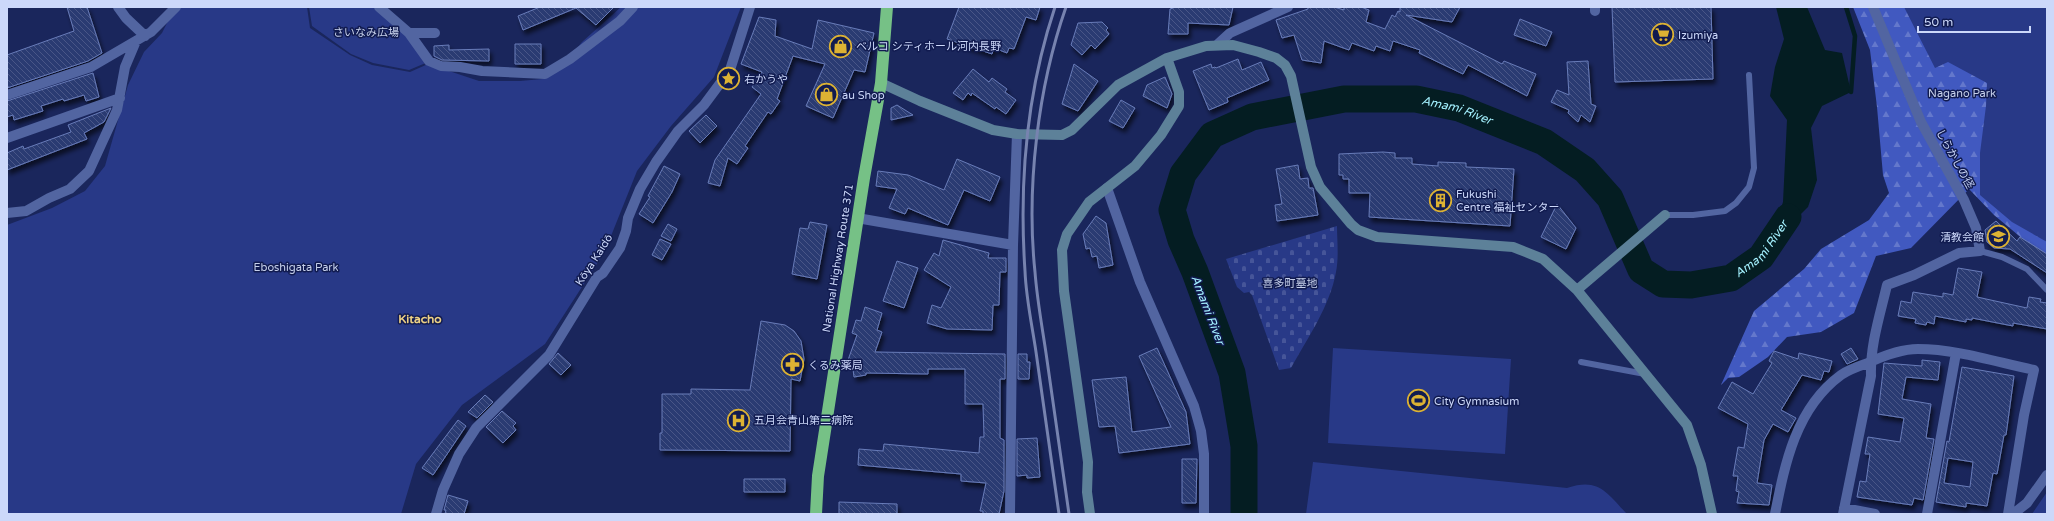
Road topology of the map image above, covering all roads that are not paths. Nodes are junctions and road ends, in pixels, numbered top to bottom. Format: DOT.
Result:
graph roads {
  1 [pos="118,7"];
  2 [pos="176,7"];
  3 [pos="379,7"];
  4 [pos="633,7"];
  5 [pos="750,7"];
  6 [pos="887,7"];
  7 [pos="1288,7"];
  8 [pos="1873,7"];
  9 [pos="408,33"];
  10 [pos="435,33"];
  11 [pos="140,38"];
  12 [pos="1218,44"];
  13 [pos="1167,58"];
  14 [pos="1749,75"];
  15 [pos="881,83"];
  16 [pos="7,95"];
  17 [pos="120,98"];
  18 [pos="1017,134"];
  19 [pos="7,138"];
  20 [pos="1107,188"];
  21 [pos="7,213"];
  22 [pos="1665,215"];
  23 [pos="857,218"];
  24 [pos="1013,245"];
  25 [pos="1980,251"];
  26 [pos="1577,290"];
  27 [pos="2047,290"];
  28 [pos="1956,353"];
  29 [pos="1581,362"];
  30 [pos="1871,362"];
  31 [pos="1647,374"];
  32 [pos="2047,475"];
  33 [pos="1844,511"];
  34 [pos="436,514"];
  35 [pos="816,514"];
  36 [pos="1010,514"];
  37 [pos="1090,514"];
  38 [pos="1204,514"];
  39 [pos="1712,514"];
  40 [pos="1775,514"];
  41 [pos="1874,514"];
  42 [pos="1927,514"];
  43 [pos="2008,514"];
  44 [pos="2013,514"];
  1 -- 11 [label="street"];
  2 -- 11 [label="street"];
  3 -- 9 [label="street"];
  4 -- 9 [label="street"];
  5 -- 34 [label="street, Kōya Kaidō"];
  6 -- 15 [label="highway, National Highway Route 371"];
  7 -- 12 [label="street"];
  8 -- 25 [label="street, しらかしの径"];
  9 -- 10 [label="street"];
  11 -- 16 [label="street"];
  11 -- 17 [label="street"];
  12 -- 13 [label="street"];
  12 -- 26 [label="street"];
  13 -- 18 [label="street"];
  13 -- 20 [label="street"];
  14 -- 22 [label="lane"];
  15 -- 18 [label="street"];
  15 -- 23 [label="highway, National Highway Route 371"];
  17 -- 19 [label="street"];
  17 -- 21 [label="street"];
  18 -- 24 [label="street"];
  20 -- 37 [label="street"];
  20 -- 38 [label="street"];
  22 -- 26 [label="street"];
  23 -- 24 [label="street"];
  23 -- 35 [label="highway, National Highway Route 371"];
  24 -- 36 [label="street"];
  25 -- 27 [label="lane"];
  25 -- 30 [label="street"];
  26 -- 31 [label="street"];
  28 -- 30 [label="street"];
  28 -- 42 [label="street"];
  28 -- 43 [label="street"];
  29 -- 31 [label="lane"];
  30 -- 33 [label="street"];
  30 -- 40 [label="street"];
  31 -- 39 [label="street"];
  32 -- 44 [label="street"];
  33 -- 41 [label="street"];
}
